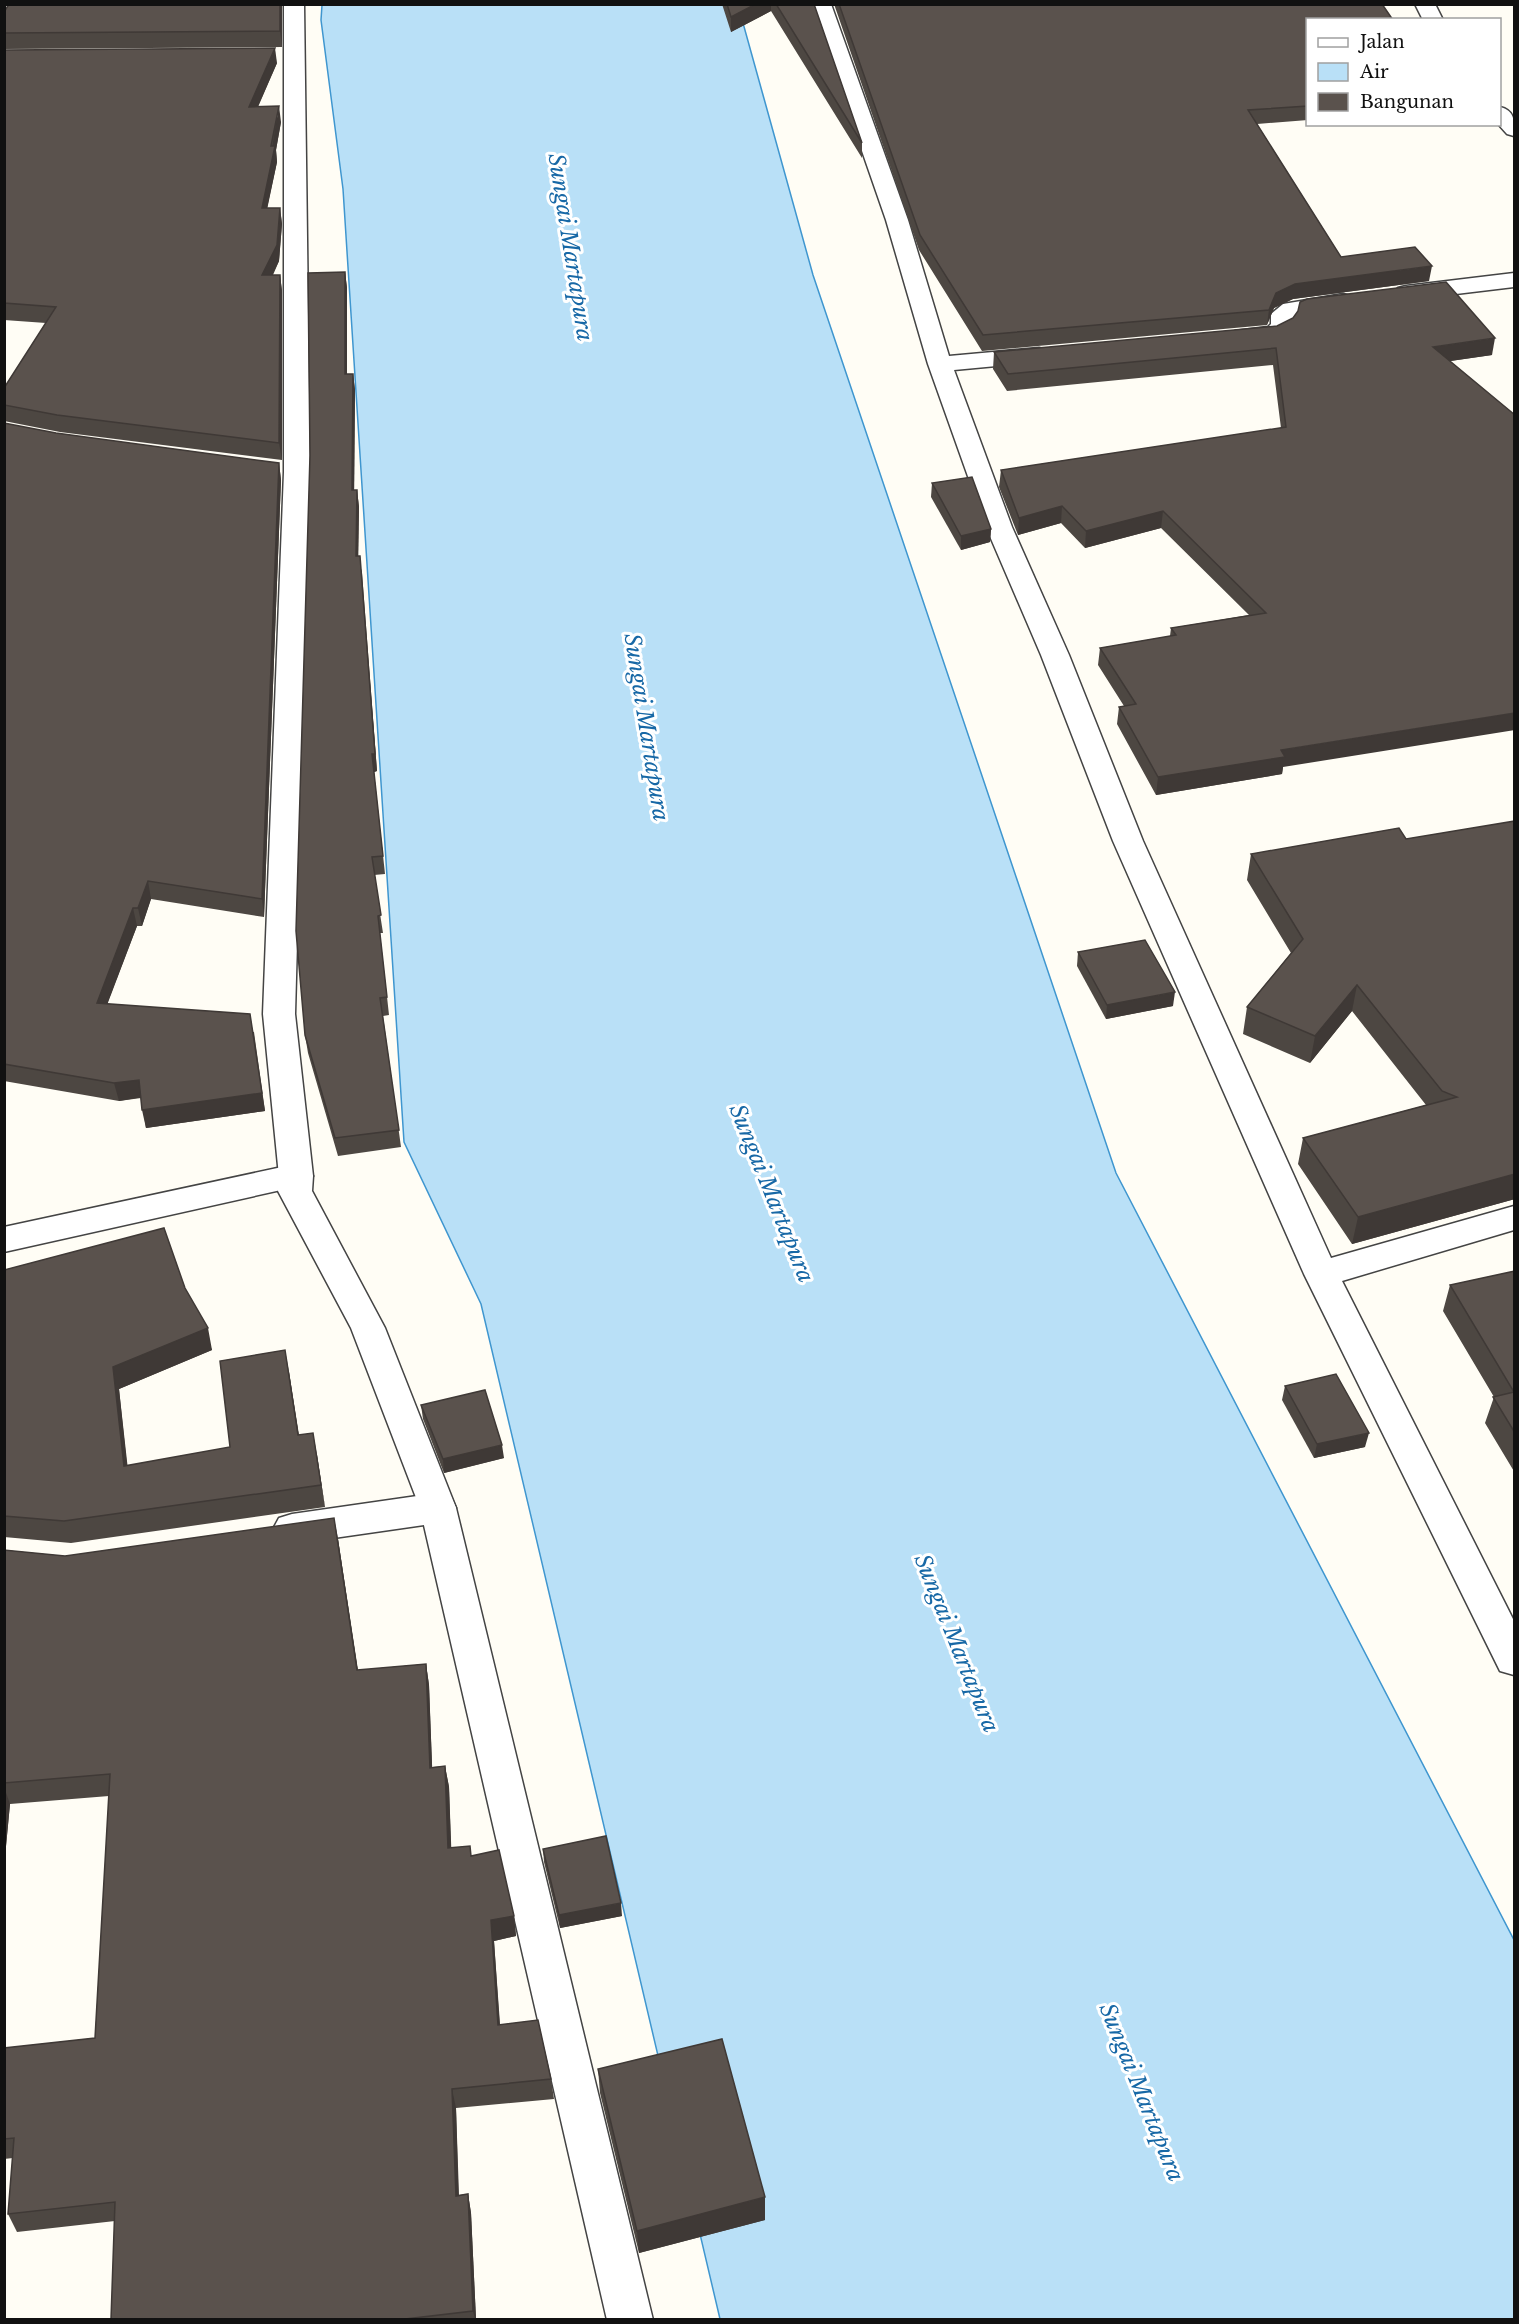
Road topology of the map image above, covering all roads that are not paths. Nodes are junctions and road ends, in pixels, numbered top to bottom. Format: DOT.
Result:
graph roads {
  1 [pos="294,4"];
  2 [pos="821,4"];
  3 [pos="1425,4"];
  4 [pos="1432,18"];
  5 [pos="1501,114"];
  6 [pos="1515,130"];
  7 [pos="1515,280"];
  8 [pos="1219,338"];
  9 [pos="1056,354"];
  10 [pos="940,364"];
  11 [pos="296,1183"];
  12 [pos="1515,1218"];
  13 [pos="4,1240"];
  14 [pos="1321,1274"];
  15 [pos="438,1508"];
  16 [pos="261,1533"];
  17 [pos="1515,1659"];
  18 [pos="630,2319"];
  1 -- 11 [label="street"];
  2 -- 10 [label="street"];
  3 -- 4 [label="street"];
  5 -- 6 [label="street"];
  7 -- 8 [label="street"];
  9 -- 10 [label="street"];
  10 -- 14 [label="street"];
  11 -- 13 [label="street"];
  11 -- 15 [label="street"];
  12 -- 14 [label="street"];
  14 -- 17 [label="street"];
  15 -- 16 [label="street"];
  15 -- 18 [label="street"];
}
